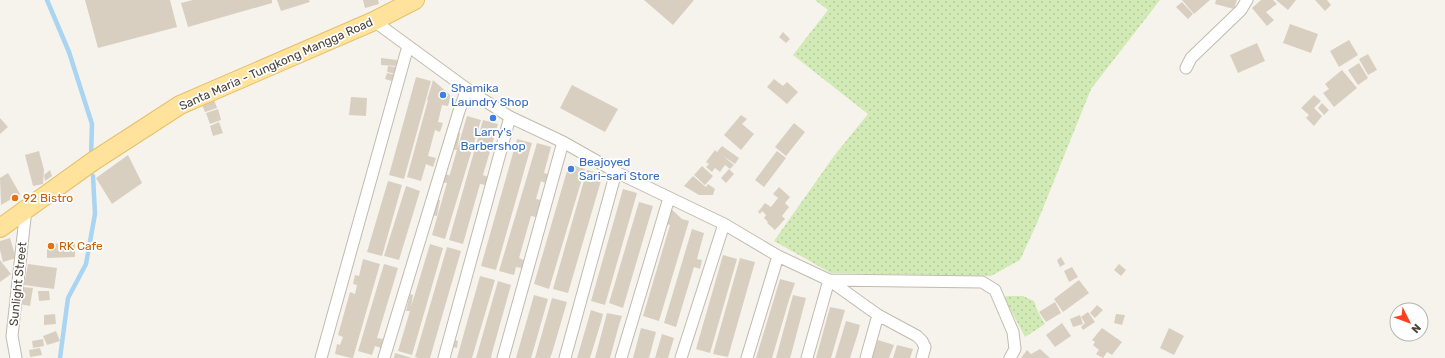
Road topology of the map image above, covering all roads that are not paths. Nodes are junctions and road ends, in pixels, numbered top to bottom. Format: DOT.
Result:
graph roads {
  1 [pos="415,0"];
  2 [pos="1246,0"];
  3 [pos="374,21"];
  4 [pos="408,46"];
  5 [pos="1186,68"];
  6 [pos="467,89"];
  7 [pos="510,117"];
  8 [pos="563,142"];
  9 [pos="616,172"];
  10 [pos="669,198"];
  11 [pos="26,209"];
  12 [pos="724,224"];
  13 [pos="0,228"];
  14 [pos="778,256"];
  15 [pos="829,280"];
  16 [pos="878,315"];
  17 [pos="16,358"];
  18 [pos="321,358"];
  19 [pos="384,358"];
  20 [pos="444,358"];
  21 [pos="503,358"];
  22 [pos="565,358"];
  23 [pos="621,358"];
  24 [pos="681,358"];
  25 [pos="747,358"];
  26 [pos="807,358"];
  27 [pos="866,358"];
  28 [pos="922,358"];
  29 [pos="1010,358"];
  1 -- 3 [label="main road, Santa Maria - Tungkong Mangga Road"];
  2 -- 5 [label="street"];
  3 -- 4 [label="street"];
  3 -- 11 [label="main road, Santa Maria - Tungkong Mangga Road"];
  4 -- 6 [label="street"];
  4 -- 18 [label="street"];
  6 -- 7 [label="street"];
  6 -- 19 [label="street"];
  7 -- 8 [label="street"];
  7 -- 20 [label="street"];
  8 -- 9 [label="street"];
  8 -- 21 [label="street"];
  9 -- 10 [label="street"];
  9 -- 22 [label="street"];
  10 -- 12 [label="street"];
  10 -- 23 [label="street"];
  11 -- 13 [label="main road, Santa Maria - Tungkong Mangga Road"];
  11 -- 17 [label="street, Sunlight Street"];
  12 -- 14 [label="street"];
  12 -- 24 [label="street"];
  14 -- 15 [label="street"];
  14 -- 25 [label="street"];
  15 -- 16 [label="street"];
  15 -- 26 [label="street"];
  15 -- 29 [label="street"];
  16 -- 27 [label="street"];
  16 -- 28 [label="street"];
}
